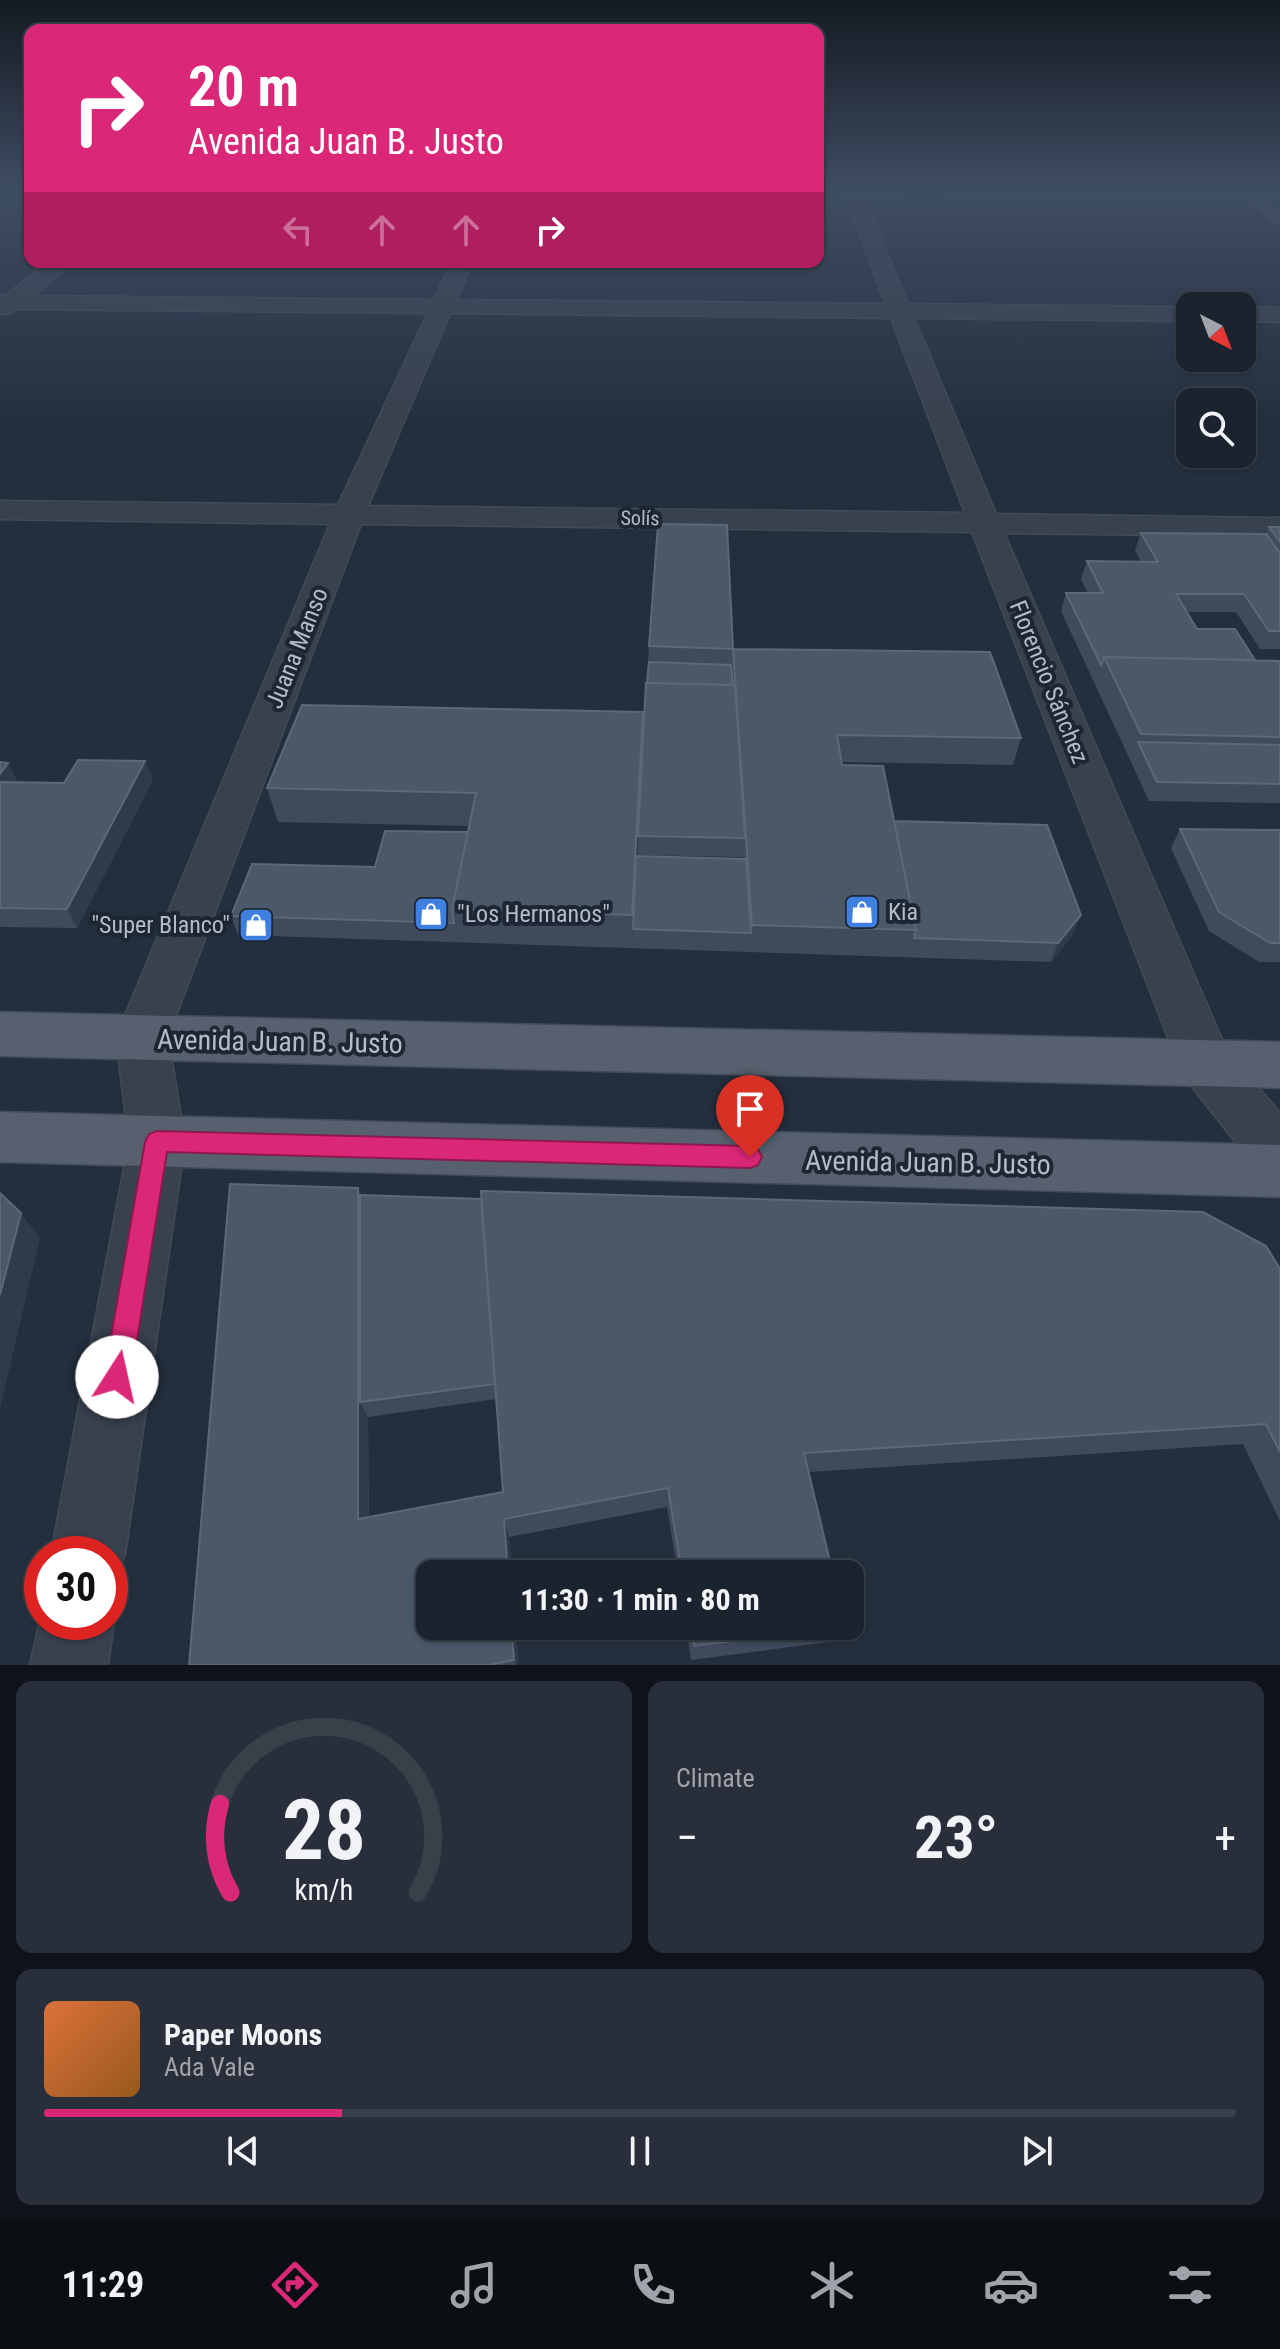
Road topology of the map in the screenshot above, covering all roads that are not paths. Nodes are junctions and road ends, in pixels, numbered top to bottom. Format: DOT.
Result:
graph roads {
  1 [pos="54,268"];
  2 [pos="459,268"];
  3 [pos="883,268"];
  4 [pos="4,305"];
  5 [pos="442,307"];
  6 [pos="900,311"];
  7 [pos="1176,314"];
  8 [pos="1256,314"];
  9 [pos="1280,315"];
  10 [pos="0,510"];
  11 [pos="349,515"];
  12 [pos="984,523"];
  13 [pos="1280,527"];
  14 [pos="0,1034"];
  15 [pos="142,1037"];
  16 [pos="1205,1063"];
  17 [pos="1280,1065"];
  18 [pos="0,1137"];
  19 [pos="157,1142"];
  20 [pos="1280,1155"];
  21 [pos="1280,1171"];
  22 [pos="91,1536"];
  23 [pos="73,1640"];
  24 [pos="69,1665"];
  1 -- 4 [label="street"];
  2 -- 5 [label="street, Juana Manso"];
  3 -- 6 [label="street, Florencio Sánchez"];
  4 -- 5 [label="street"];
  5 -- 6 [label="street"];
  5 -- 11 [label="street, Juana Manso"];
  6 -- 7 [label="street"];
  6 -- 12 [label="street, Florencio Sánchez"];
  8 -- 9 [label="street"];
  10 -- 11 [label="street, Solís"];
  11 -- 12 [label="street, Solís"];
  11 -- 15 [label="street, Juana Manso"];
  12 -- 13 [label="street, Solís"];
  12 -- 16 [label="street, Florencio Sánchez"];
  14 -- 15 [label="main road, Avenida Juan B. Justo"];
  15 -- 16 [label="main road, Avenida Juan B. Justo"];
  15 -- 19 [label="street"];
  16 -- 17 [label="main road, Avenida Juan B. Justo"];
  16 -- 20 [label="street, Florencio Sánchez"];
  18 -- 19 [label="main road, Avenida Juan B. Justo"];
  19 -- 21 [label="main road, Avenida Juan B. Justo"];
  19 -- 22 [label="street"];
  23 -- 24 [label="street"];
}
